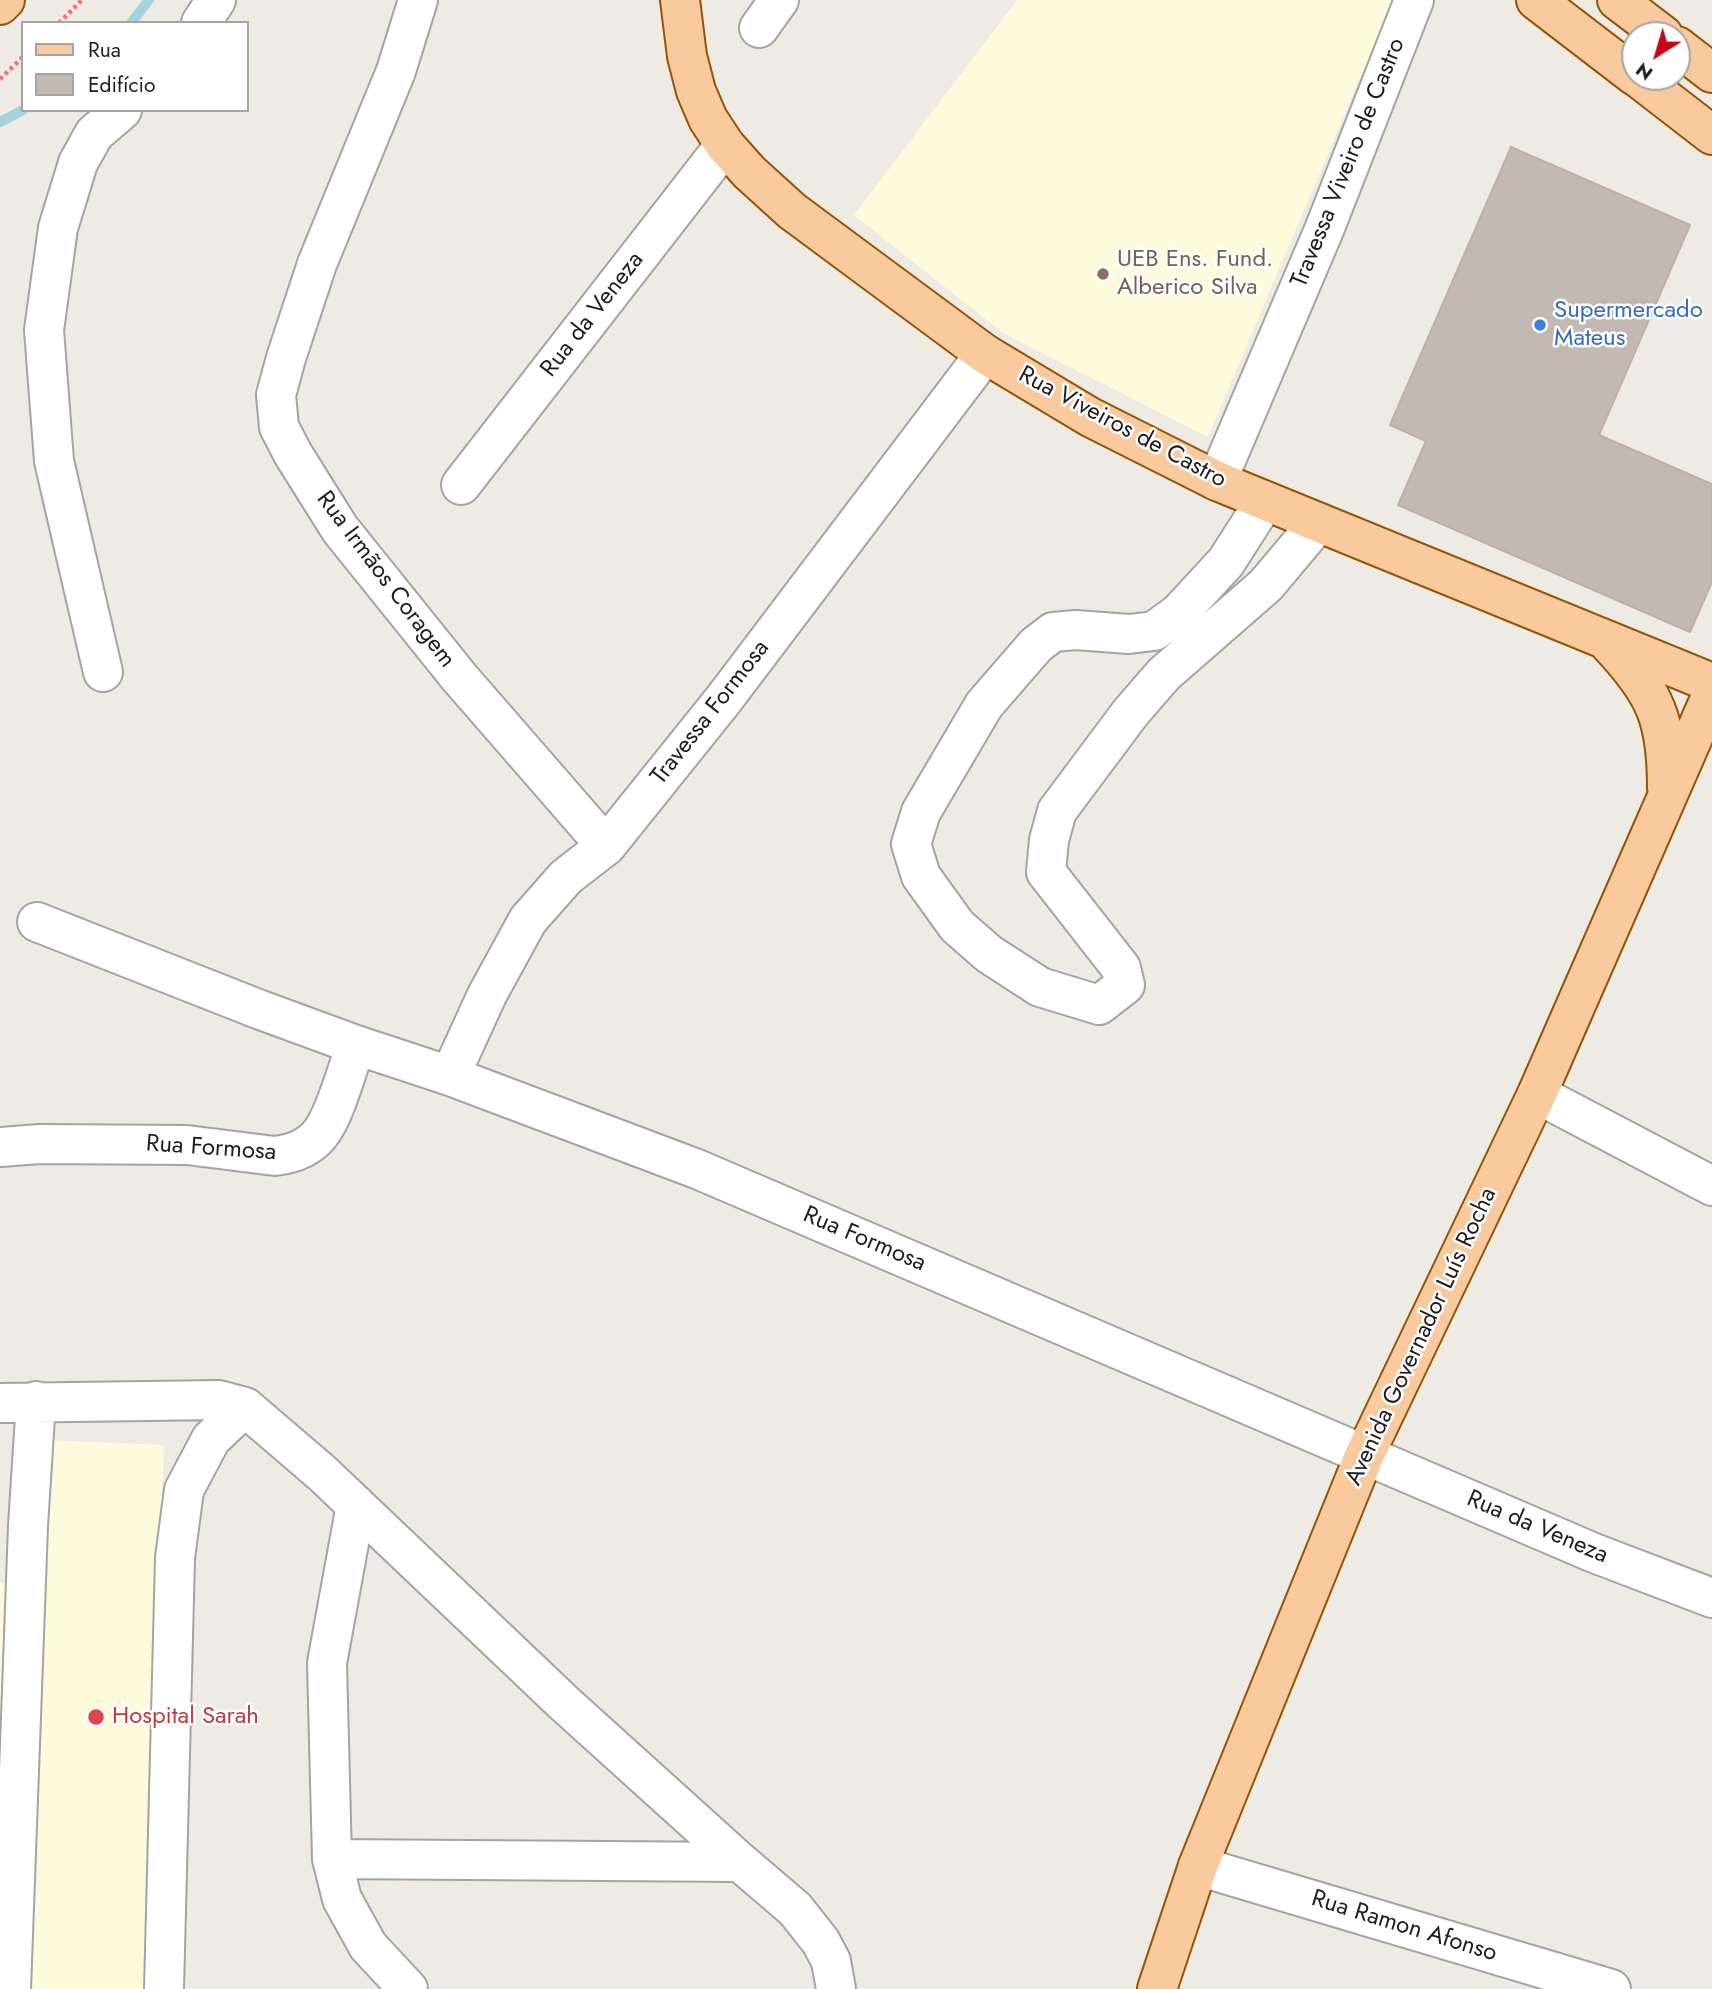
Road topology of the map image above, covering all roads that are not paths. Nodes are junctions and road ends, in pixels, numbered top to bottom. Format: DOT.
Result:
graph roads {
  1 [pos="5,0"];
  2 [pos="216,0"];
  3 [pos="418,0"];
  4 [pos="680,0"];
  5 [pos="1414,0"];
  6 [pos="1535,0"];
  7 [pos="1617,0"];
  8 [pos="0,5"];
  9 [pos="202,21"];
  10 [pos="1645,21"];
  11 [pos="1691,57"];
  12 [pos="1621,65"];
  13 [pos="1712,73"];
  14 [pos="1655,91"];
  15 [pos="120,112"];
  16 [pos="1712,135"];
  17 [pos="725,145"];
  18 [pos="985,354"];
  19 [pos="1217,481"];
  20 [pos="461,485"];
  21 [pos="1265,501"];
  22 [pos="1318,523"];
  23 [pos="1153,631"];
  24 [pos="1606,641"];
  25 [pos="103,673"];
  26 [pos="1164,674"];
  27 [pos="1712,683"];
  28 [pos="1712,694"];
  29 [pos="1667,798"];
  30 [pos="606,846"];
  31 [pos="37,922"];
  32 [pos="356,1045"];
  33 [pos="450,1076"];
  34 [pos="1537,1094"];
  35 [pos="0,1147"];
  36 [pos="1712,1186"];
  37 [pos="18,1402"];
  38 [pos="245,1407"];
  39 [pos="1364,1454"];
  40 [pos="356,1504"];
  41 [pos="14,1526"];
  42 [pos="1712,1598"];
  43 [pos="332,1859"];
  44 [pos="740,1862"];
  45 [pos="1198,1866"];
  46 [pos="11,1989"];
  47 [pos="164,1989"];
  48 [pos="408,1989"];
  49 [pos="836,1989"];
  50 [pos="1157,1989"];
  51 [pos="1611,1989"];
  1 -- 8 [label="main road"];
  2 -- 9 [label="street"];
  3 -- 30 [label="street, Rua Irmãos Coragem"];
  4 -- 17 [label="main road, Rua Viveiros de Castro"];
  5 -- 19 [label="street, Travessa Viveiro de Castro"];
  6 -- 12 [label="main road"];
  7 -- 10 [label="main road"];
  11 -- 13 [label="main road"];
  14 -- 16 [label="main road"];
  15 -- 25 [label="street"];
  17 -- 18 [label="main road, Rua Viveiros de Castro"];
  17 -- 20 [label="street, Rua da Veneza"];
  18 -- 19 [label="main road, Rua Viveiros de Castro"];
  18 -- 30 [label="street, Travessa Formosa"];
  19 -- 21 [label="main road, Rua Viveiros de Castro"];
  21 -- 22 [label="main road, Rua Viveiros de Castro"];
  21 -- 23 [label="street"];
  22 -- 24 [label="main road, Rua Viveiros de Castro"];
  22 -- 26 [label="street"];
  23 -- 26 [label="street"];
  23 -- 26 [label="street"];
  24 -- 27 [label="main road, Rua Viveiros de Castro"];
  24 -- 29 [label="main road"];
  28 -- 29 [label="main road, Avenida Governador Luís Rocha"];
  29 -- 34 [label="main road, Avenida Governador Luís Rocha"];
  30 -- 33 [label="street, Travessa Formosa"];
  31 -- 32 [label="street, Rua Formosa"];
  32 -- 33 [label="street, Rua Formosa"];
  32 -- 35 [label="street, Rua Formosa"];
  33 -- 39 [label="street, Rua Formosa"];
  34 -- 36 [label="street"];
  34 -- 39 [label="main road, Avenida Governador Luís Rocha"];
  37 -- 38 [label="street"];
  37 -- 41 [label="street"];
  38 -- 40 [label="street"];
  38 -- 47 [label="street"];
  39 -- 42 [label="street, Rua da Veneza"];
  39 -- 45 [label="main road, Avenida Governador Luís Rocha"];
  40 -- 43 [label="street"];
  40 -- 44 [label="street"];
  41 -- 46 [label="street"];
  43 -- 44 [label="street"];
  43 -- 48 [label="street"];
  44 -- 49 [label="street"];
  45 -- 50 [label="main road, Avenida Governador Luís Rocha"];
  45 -- 51 [label="street, Rua Ramon Afonso"];
}
